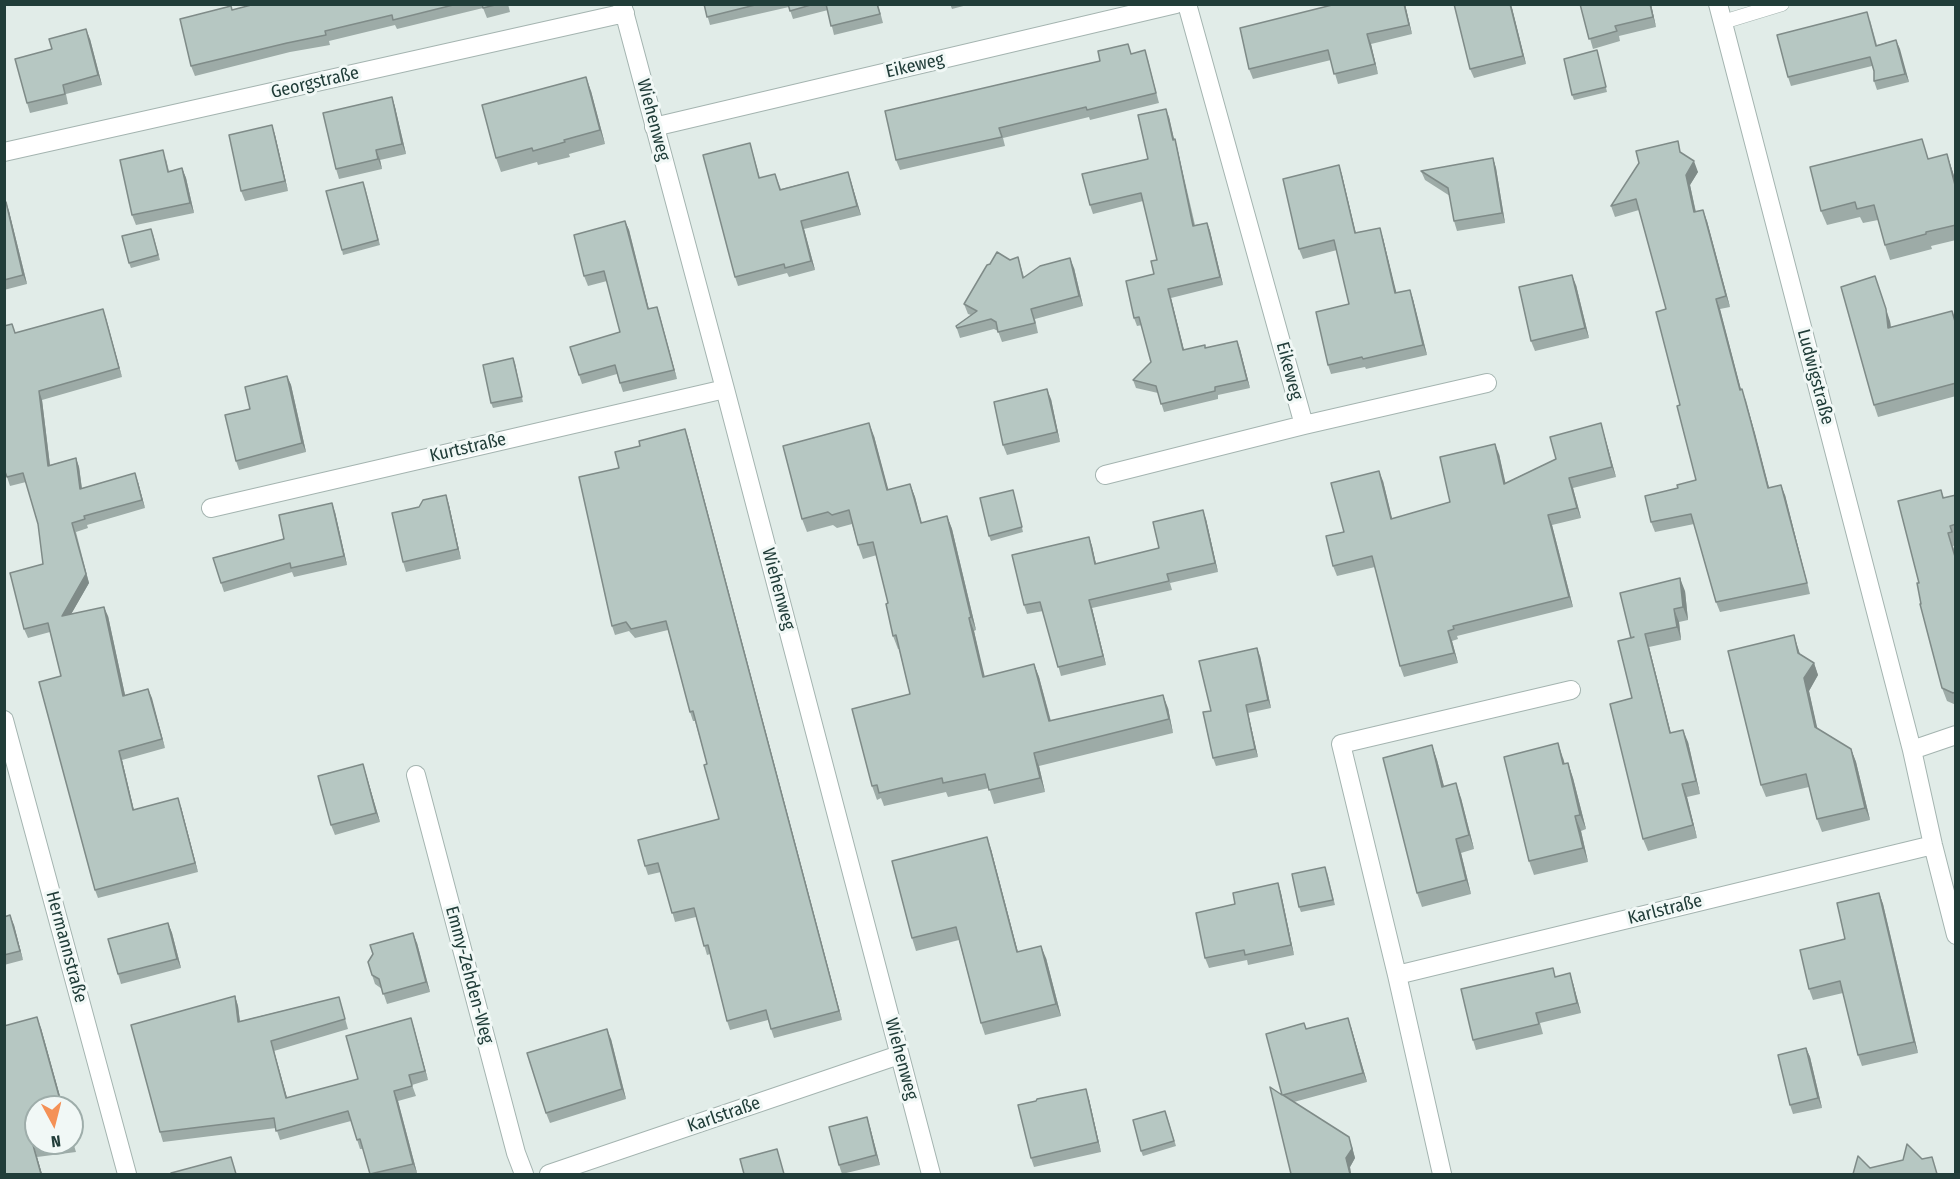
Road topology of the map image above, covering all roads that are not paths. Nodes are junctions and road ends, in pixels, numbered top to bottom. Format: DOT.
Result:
graph roads {
  1 [pos="1176,4"];
  2 [pos="1188,4"];
  3 [pos="1718,4"];
  4 [pos="1782,4"];
  5 [pos="623,9"];
  6 [pos="1723,22"];
  7 [pos="654,127"];
  8 [pos="4,152"];
  9 [pos="1487,383"];
  10 [pos="725,388"];
  11 [pos="1304,424"];
  12 [pos="1105,475"];
  13 [pos="211,508"];
  14 [pos="1571,690"];
  15 [pos="4,720"];
  16 [pos="1956,735"];
  17 [pos="1912,750"];
  18 [pos="416,775"];
  19 [pos="1933,845"];
  20 [pos="1956,935"];
  21 [pos="1397,975"];
  22 [pos="899,1055"];
  23 [pos="127,1174"];
  24 [pos="524,1174"];
  25 [pos="549,1174"];
  26 [pos="931,1174"];
  27 [pos="1442,1174"];
  1 -- 7 [label="street, Eikeweg"];
  2 -- 11 [label="street, Eikeweg"];
  3 -- 6 [label="street, Ludwigstraße"];
  4 -- 6 [label="lane"];
  5 -- 7 [label="street, Wiehenweg"];
  5 -- 8 [label="street, Georgstraße"];
  6 -- 17 [label="street, Ludwigstraße"];
  7 -- 10 [label="street, Wiehenweg"];
  9 -- 11 [label="street, Eikeweg"];
  10 -- 13 [label="street, Kurtstraße"];
  10 -- 22 [label="street, Wiehenweg"];
  11 -- 12 [label="street, Eikeweg"];
  14 -- 21 [label="street"];
  15 -- 23 [label="street, Hermannstraße"];
  16 -- 17 [label="street"];
  17 -- 19 [label="street, Ludwigstraße"];
  18 -- 24 [label="street, Emmy-Zehden-Weg"];
  19 -- 20 [label="street, Ludwigstraße"];
  19 -- 21 [label="street, Karlstraße"];
  21 -- 27 [label="street"];
  22 -- 25 [label="street, Karlstraße"];
  22 -- 26 [label="street, Wiehenweg"];
}
